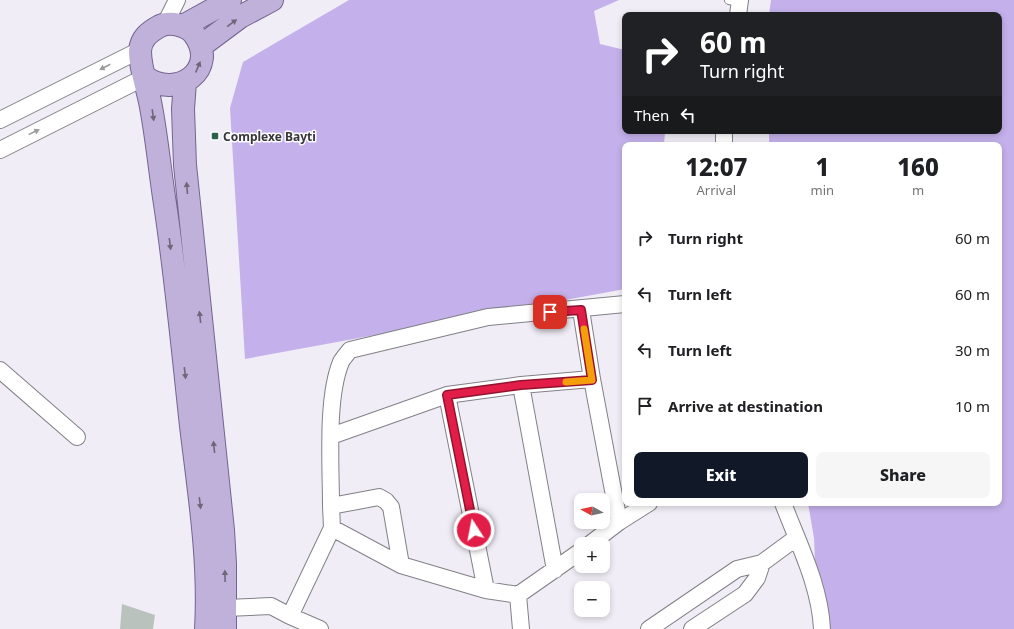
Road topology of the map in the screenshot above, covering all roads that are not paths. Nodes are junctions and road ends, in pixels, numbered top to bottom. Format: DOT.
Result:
graph roads {
  1 [pos="177,0"];
  2 [pos="230,0"];
  3 [pos="272,0"];
  4 [pos="174,25"];
  5 [pos="201,46"];
  6 [pos="140,50"];
  7 [pos="145,77"];
  8 [pos="185,82"];
  9 [pos="0,120"];
  10 [pos="0,150"];
  11 [pos="622,304"];
  12 [pos="581,310"];
  13 [pos="0,370"];
  14 [pos="592,380"];
  15 [pos="521,385"];
  16 [pos="447,395"];
  17 [pos="331,436"];
  18 [pos="77,437"];
  19 [pos="331,506"];
  20 [pos="644,506"];
  21 [pos="784,506"];
  22 [pos="619,522"];
  23 [pos="332,528"];
  24 [pos="599,537"];
  25 [pos="796,538"];
  26 [pos="574,556"];
  27 [pos="762,563"];
  28 [pos="401,565"];
  29 [pos="555,570"];
  30 [pos="486,590"];
  31 [pos="518,596"];
  32 [pos="290,616"];
  33 [pos="225,619"];
  34 [pos="206,629"];
  35 [pos="320,629"];
  36 [pos="521,629"];
  37 [pos="649,629"];
  38 [pos="692,629"];
  39 [pos="822,629"];
  1 -- 4 [label="street"];
  2 -- 4 [label="main road"];
  5 -- 3 [label="main road, one-way"];
  4 -- 5 [label="main road"];
  4 -- 6 [label="main road"];
  8 -- 5 [label="main road, one-way"];
  6 -- 7 [label="main road"];
  6 -- 9 [label="street, one-way"];
  7 -- 8 [label="main road"];
  10 -- 7 [label="street, one-way"];
  7 -- 34 [label="main road, one-way"];
  33 -- 8 [label="main road, one-way"];
  11 -- 12 [label="street"];
  12 -- 14 [label="street"];
  12 -- 17 [label="street"];
  13 -- 18 [label="street"];
  14 -- 15 [label="street"];
  14 -- 22 [label="street"];
  15 -- 16 [label="street"];
  15 -- 29 [label="street"];
  16 -- 17 [label="street"];
  16 -- 30 [label="street"];
  17 -- 19 [label="street"];
  19 -- 23 [label="street"];
  19 -- 28 [label="street"];
  20 -- 22 [label="street"];
  21 -- 25 [label="street"];
  22 -- 24 [label="street"];
  23 -- 28 [label="street"];
  23 -- 32 [label="street"];
  25 -- 27 [label="street"];
  25 -- 39 [label="street"];
  26 -- 29 [label="street"];
  27 -- 37 [label="street"];
  27 -- 38 [label="street"];
  28 -- 30 [label="street"];
  29 -- 31 [label="street"];
  30 -- 31 [label="street"];
  31 -- 36 [label="street"];
  32 -- 33 [label="street"];
  32 -- 35 [label="street"];
}
